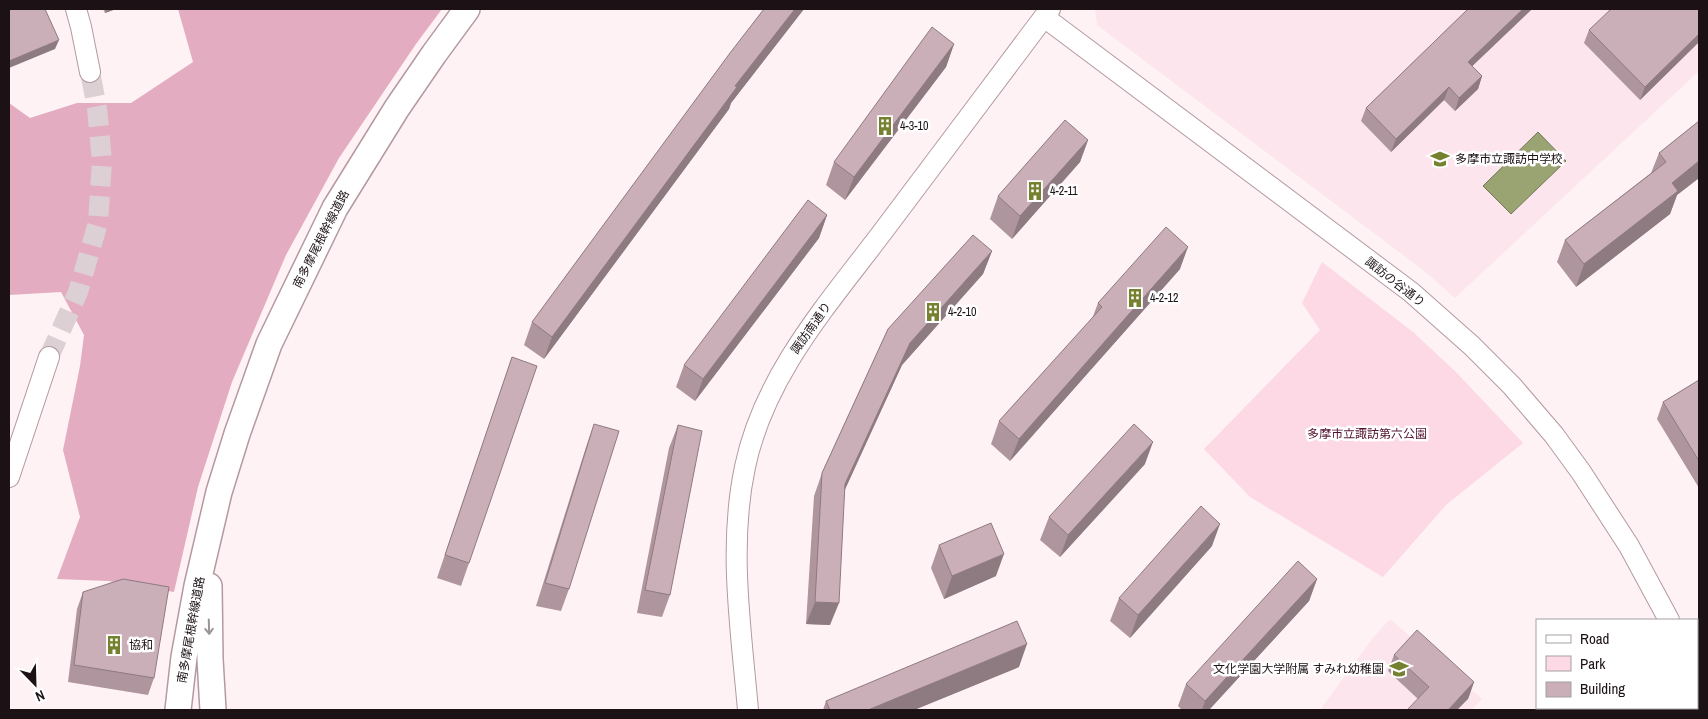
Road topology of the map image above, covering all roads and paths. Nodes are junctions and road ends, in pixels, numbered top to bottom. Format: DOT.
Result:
graph roads {
  1 [pos="76,9"];
  2 [pos="467,9"];
  3 [pos="1047,13"];
  4 [pos="90,72"];
  5 [pos="49,357"];
  6 [pos="9,477"];
  7 [pos="219,492"];
  8 [pos="1668,619"];
  9 [pos="178,710"];
  10 [pos="213,710"];
  11 [pos="748,710"];
  1 -- 4 [label="street"];
  2 -- 7 [label="main road, 南多摩尾根幹線道路"];
  3 -- 8 [label="street, 諏訪の谷通り"];
  3 -- 11 [label="street, 諏訪南通り"];
  5 -- 6 [label="street"];
  7 -- 9 [label="main road, 南多摩尾根幹線道路"];
  7 -- 10 [label="main road, 南多摩尾根幹線道路, one-way"];
}
